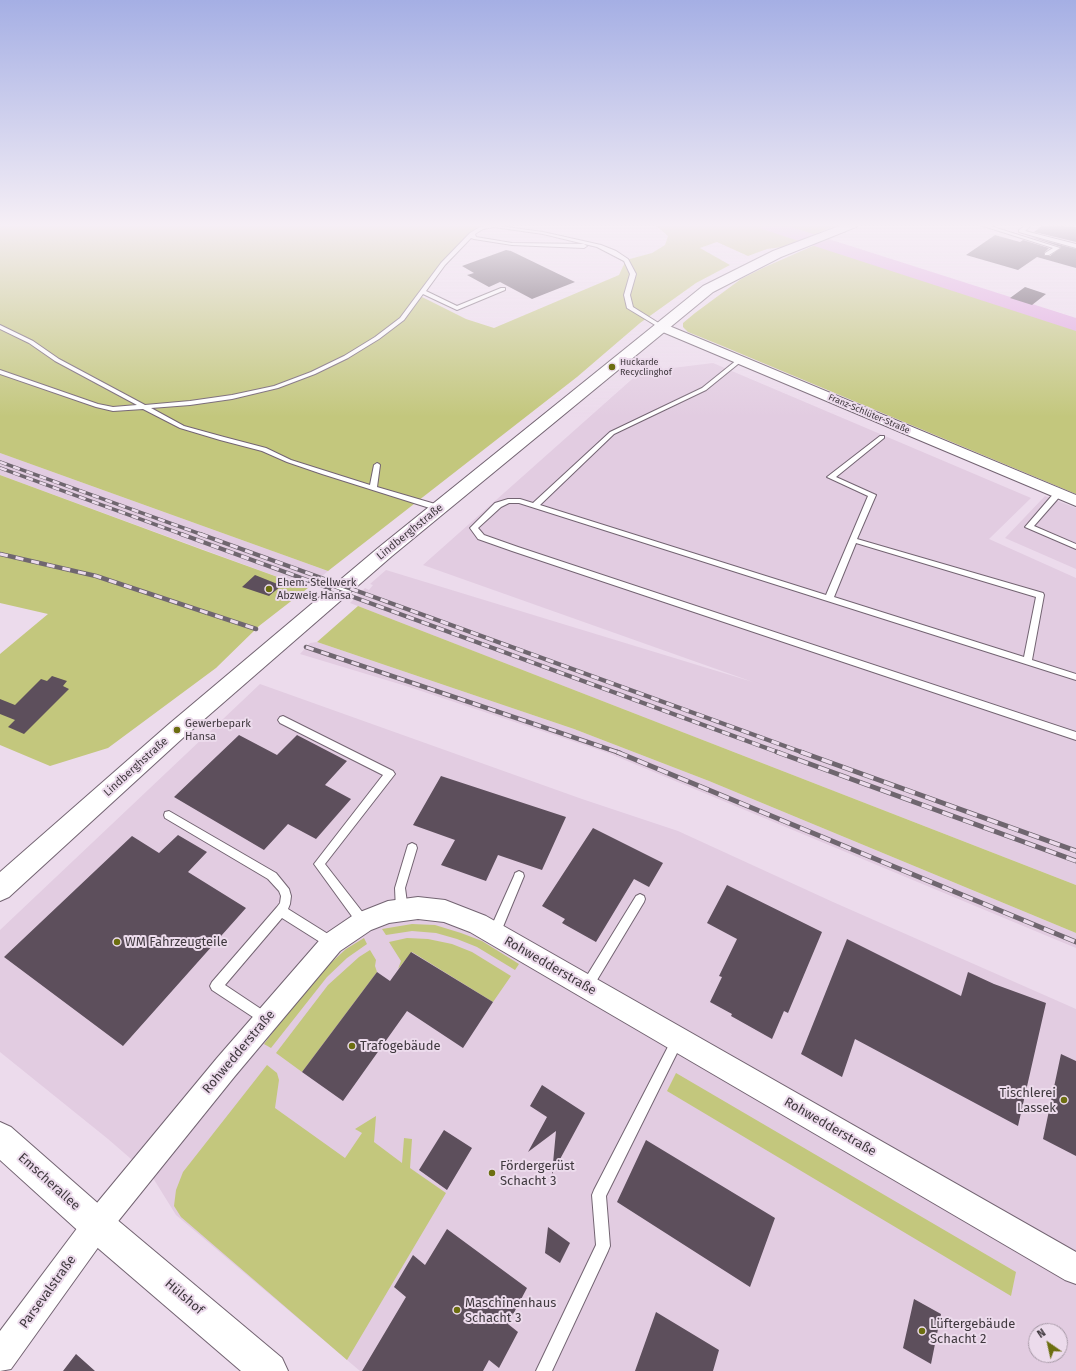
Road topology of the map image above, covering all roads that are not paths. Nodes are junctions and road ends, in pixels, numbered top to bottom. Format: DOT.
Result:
graph roads {
  1 [pos="425,289"];
  2 [pos="503,289"];
  3 [pos="629,289"];
  4 [pos="708,289"];
  5 [pos="423,292"];
  6 [pos="0,327"];
  7 [pos="662,327"];
  8 [pos="740,360"];
  9 [pos="0,372"];
  10 [pos="143,407"];
  11 [pos="882,438"];
  12 [pos="377,464"];
  13 [pos="373,487"];
  14 [pos="1058,494"];
  15 [pos="1076,501"];
  16 [pos="535,505"];
  17 [pos="439,508"];
  18 [pos="853,540"];
  19 [pos="1076,547"];
  20 [pos="829,599"];
  21 [pos="1027,662"];
  22 [pos="1076,677"];
  23 [pos="283,720"];
  24 [pos="1076,736"];
  25 [pos="169,815"];
  26 [pos="412,848"];
  27 [pos="519,876"];
  28 [pos="0,889"];
  29 [pos="640,899"];
  30 [pos="402,910"];
  31 [pos="281,912"];
  32 [pos="362,922"];
  33 [pos="494,934"];
  34 [pos="332,943"];
  35 [pos="586,987"];
  36 [pos="266,1019"];
  37 [pos="678,1039"];
  38 [pos="0,1138"];
  39 [pos="97,1225"];
  40 [pos="1076,1269"];
  41 [pos="0,1358"];
  42 [pos="269,1371"];
  43 [pos="544,1371"];
  1 -- 5 [label="lane"];
  2 -- 5 [label="lane"];
  3 -- 7 [label="lane"];
  4 -- 7 [label="main road, Lindberghstraße"];
  5 -- 10 [label="lane"];
  6 -- 10 [label="lane"];
  7 -- 8 [label="street, Franz-Schlüter-Straße"];
  7 -- 17 [label="main road, Lindberghstraße"];
  8 -- 14 [label="street, Franz-Schlüter-Straße"];
  8 -- 16 [label="lane"];
  9 -- 10 [label="lane"];
  10 -- 13 [label="lane"];
  11 -- 18 [label="lane"];
  12 -- 13 [label="lane"];
  13 -- 17 [label="lane"];
  14 -- 15 [label="street, Franz-Schlüter-Straße"];
  14 -- 19 [label="lane"];
  16 -- 20 [label="lane"];
  16 -- 24 [label="lane"];
  17 -- 28 [label="main road, Lindberghstraße"];
  18 -- 20 [label="lane"];
  18 -- 21 [label="lane"];
  20 -- 21 [label="lane"];
  21 -- 22 [label="lane"];
  23 -- 32 [label="lane"];
  25 -- 31 [label="lane"];
  26 -- 30 [label="lane"];
  27 -- 33 [label="lane"];
  29 -- 35 [label="lane"];
  30 -- 32 [label="street, Rohwedderstraße"];
  30 -- 33 [label="street, Rohwedderstraße"];
  31 -- 34 [label="lane"];
  31 -- 36 [label="lane"];
  32 -- 34 [label="street, Rohwedderstraße"];
  33 -- 35 [label="street, Rohwedderstraße"];
  34 -- 36 [label="street, Rohwedderstraße"];
  35 -- 37 [label="street, Rohwedderstraße"];
  36 -- 39 [label="street, Rohwedderstraße"];
  37 -- 40 [label="street, Rohwedderstraße"];
  37 -- 43 [label="lane"];
  38 -- 39 [label="main road, Emscherallee"];
  39 -- 41 [label="street, Parsevalstraße"];
  39 -- 42 [label="main road, Hülshof"];
}
